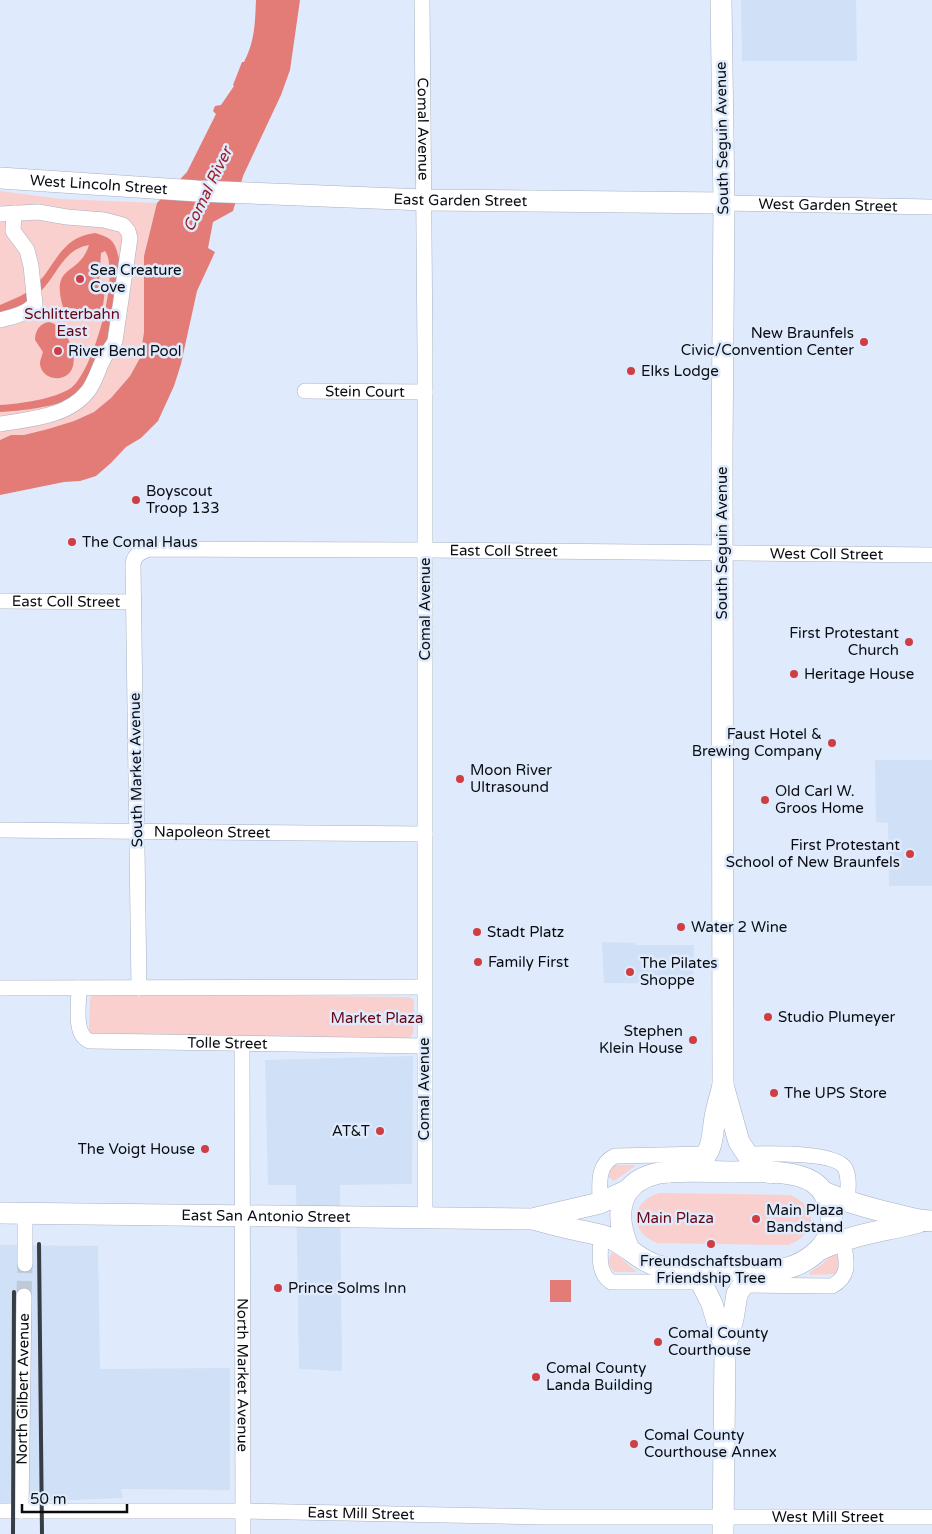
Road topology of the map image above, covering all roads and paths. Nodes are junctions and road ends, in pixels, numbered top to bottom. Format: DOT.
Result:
graph roads {
  1 [pos="422,0"];
  2 [pos="721,0"];
  3 [pos="0,178"];
  4 [pos="198,191"];
  5 [pos="424,200"];
  6 [pos="724,203"];
  7 [pos="932,208"];
  8 [pos="7,213"];
  9 [pos="0,320"];
  10 [pos="305,391"];
  11 [pos="425,392"];
  12 [pos="0,424"];
  13 [pos="425,550"];
  14 [pos="138,554"];
  15 [pos="722,554"];
  16 [pos="932,555"];
  17 [pos="0,601"];
  18 [pos="134,602"];
  19 [pos="0,830"];
  20 [pos="137,831"];
  21 [pos="425,834"];
  22 [pos="424,987"];
  23 [pos="0,988"];
  24 [pos="79,988"];
  25 [pos="139,988"];
  26 [pos="242,1044"];
  27 [pos="424,1046"];
  28 [pos="724,1085"];
  29 [pos="706,1154"];
  30 [pos="747,1154"];
  31 [pos="669,1172"];
  32 [pos="771,1173"];
  33 [pos="626,1191"];
  34 [pos="824,1192"];
  35 [pos="847,1202"];
  36 [pos="600,1203"];
  37 [pos="0,1213"];
  38 [pos="25,1213"];
  39 [pos="242,1216"];
  40 [pos="425,1217"];
  41 [pos="533,1219"];
  42 [pos="926,1221"];
  43 [pos="601,1236"];
  44 [pos="844,1240"];
  45 [pos="629,1249"];
  46 [pos="821,1249"];
  47 [pos="25,1264"];
  48 [pos="677,1268"];
  49 [pos="762,1270"];
  50 [pos="701,1282"];
  51 [pos="743,1285"];
  52 [pos="24,1296"];
  53 [pos="725,1350"];
  54 [pos="0,1511"];
  55 [pos="21,1511"];
  56 [pos="243,1511"];
  57 [pos="932,1517"];
  58 [pos="723,1525"];
  59 [pos="243,1534"];
  1 -- 5 [label="street, Comal Avenue"];
  2 -- 6 [label="main road, South Seguin Avenue"];
  3 -- 4 [label="main road, West Lincoln Street"];
  4 -- 5 [label="main road, East Garden Street"];
  5 -- 6 [label="main road, East Garden Street"];
  5 -- 11 [label="street, Comal Avenue"];
  6 -- 7 [label="street, West Garden Street"];
  6 -- 15 [label="main road, South Seguin Avenue"];
  8 -- 9 [label="street"];
  8 -- 12 [label="street"];
  10 -- 11 [label="street, Stein Court"];
  11 -- 13 [label="street, Comal Avenue"];
  13 -- 14 [label="street, East Coll Street"];
  13 -- 15 [label="street, East Coll Street"];
  13 -- 21 [label="street, Comal Avenue"];
  14 -- 18 [label="street, South Market Avenue"];
  15 -- 16 [label="street, West Coll Street"];
  15 -- 28 [label="main road, South Seguin Avenue"];
  17 -- 18 [label="street, East Coll Street"];
  18 -- 20 [label="street, South Market Avenue"];
  19 -- 20 [label="street, Napoleon Street"];
  20 -- 21 [label="street, Napoleon Street"];
  20 -- 25 [label="street, South Market Avenue"];
  21 -- 22 [label="street, Comal Avenue"];
  22 -- 25 [label="street"];
  22 -- 27 [label="street, Comal Avenue"];
  23 -- 24 [label="street"];
  24 -- 25 [label="street"];
  24 -- 26 [label="street, Tolle Street"];
  26 -- 27 [label="street, Tolle Street"];
  26 -- 39 [label="street"];
  27 -- 40 [label="street, Comal Avenue"];
  28 -- 29 [label="main road, South Seguin Avenue"];
  28 -- 30 [label="main road, South Seguin Avenue"];
  29 -- 31 [label="main road"];
  29 -- 36 [label="street"];
  30 -- 32 [label="main road, South Seguin Avenue"];
  30 -- 35 [label="street"];
  31 -- 32 [label="main road"];
  31 -- 33 [label="main road"];
  32 -- 34 [label="main road"];
  33 -- 36 [label="main road, East San Antonio Street"];
  33 -- 45 [label="main road"];
  34 -- 35 [label="main road"];
  34 -- 46 [label="main road"];
  35 -- 42 [label="main road"];
  36 -- 41 [label="main road, East San Antonio Street"];
  37 -- 38 [label="main road, East San Antonio Street"];
  38 -- 39 [label="main road, East San Antonio Street"];
  38 -- 47 [label="street"];
  39 -- 40 [label="main road, East San Antonio Street"];
  39 -- 56 [label="street, North Market Avenue"];
  40 -- 41 [label="main road, East San Antonio Street"];
  41 -- 43 [label="main road, East San Antonio Street"];
  42 -- 44 [label="main road"];
  43 -- 45 [label="main road, East San Antonio Street"];
  43 -- 50 [label="street"];
  44 -- 46 [label="main road"];
  44 -- 51 [label="street"];
  45 -- 48 [label="main road"];
  46 -- 49 [label="main road"];
  48 -- 49 [label="main road"];
  48 -- 50 [label="main road"];
  49 -- 51 [label="main road"];
  50 -- 53 [label="main road"];
  51 -- 53 [label="main road"];
  52 -- 55 [label="street, North Gilbert Avenue"];
  53 -- 58 [label="main road"];
  54 -- 55 [label="street, East Mill Street"];
  55 -- 56 [label="street, East Mill Street"];
  56 -- 58 [label="street, East Mill Street"];
  56 -- 59 [label="street, North Market Avenue"];
  57 -- 58 [label="street, West Mill Street"];
}
